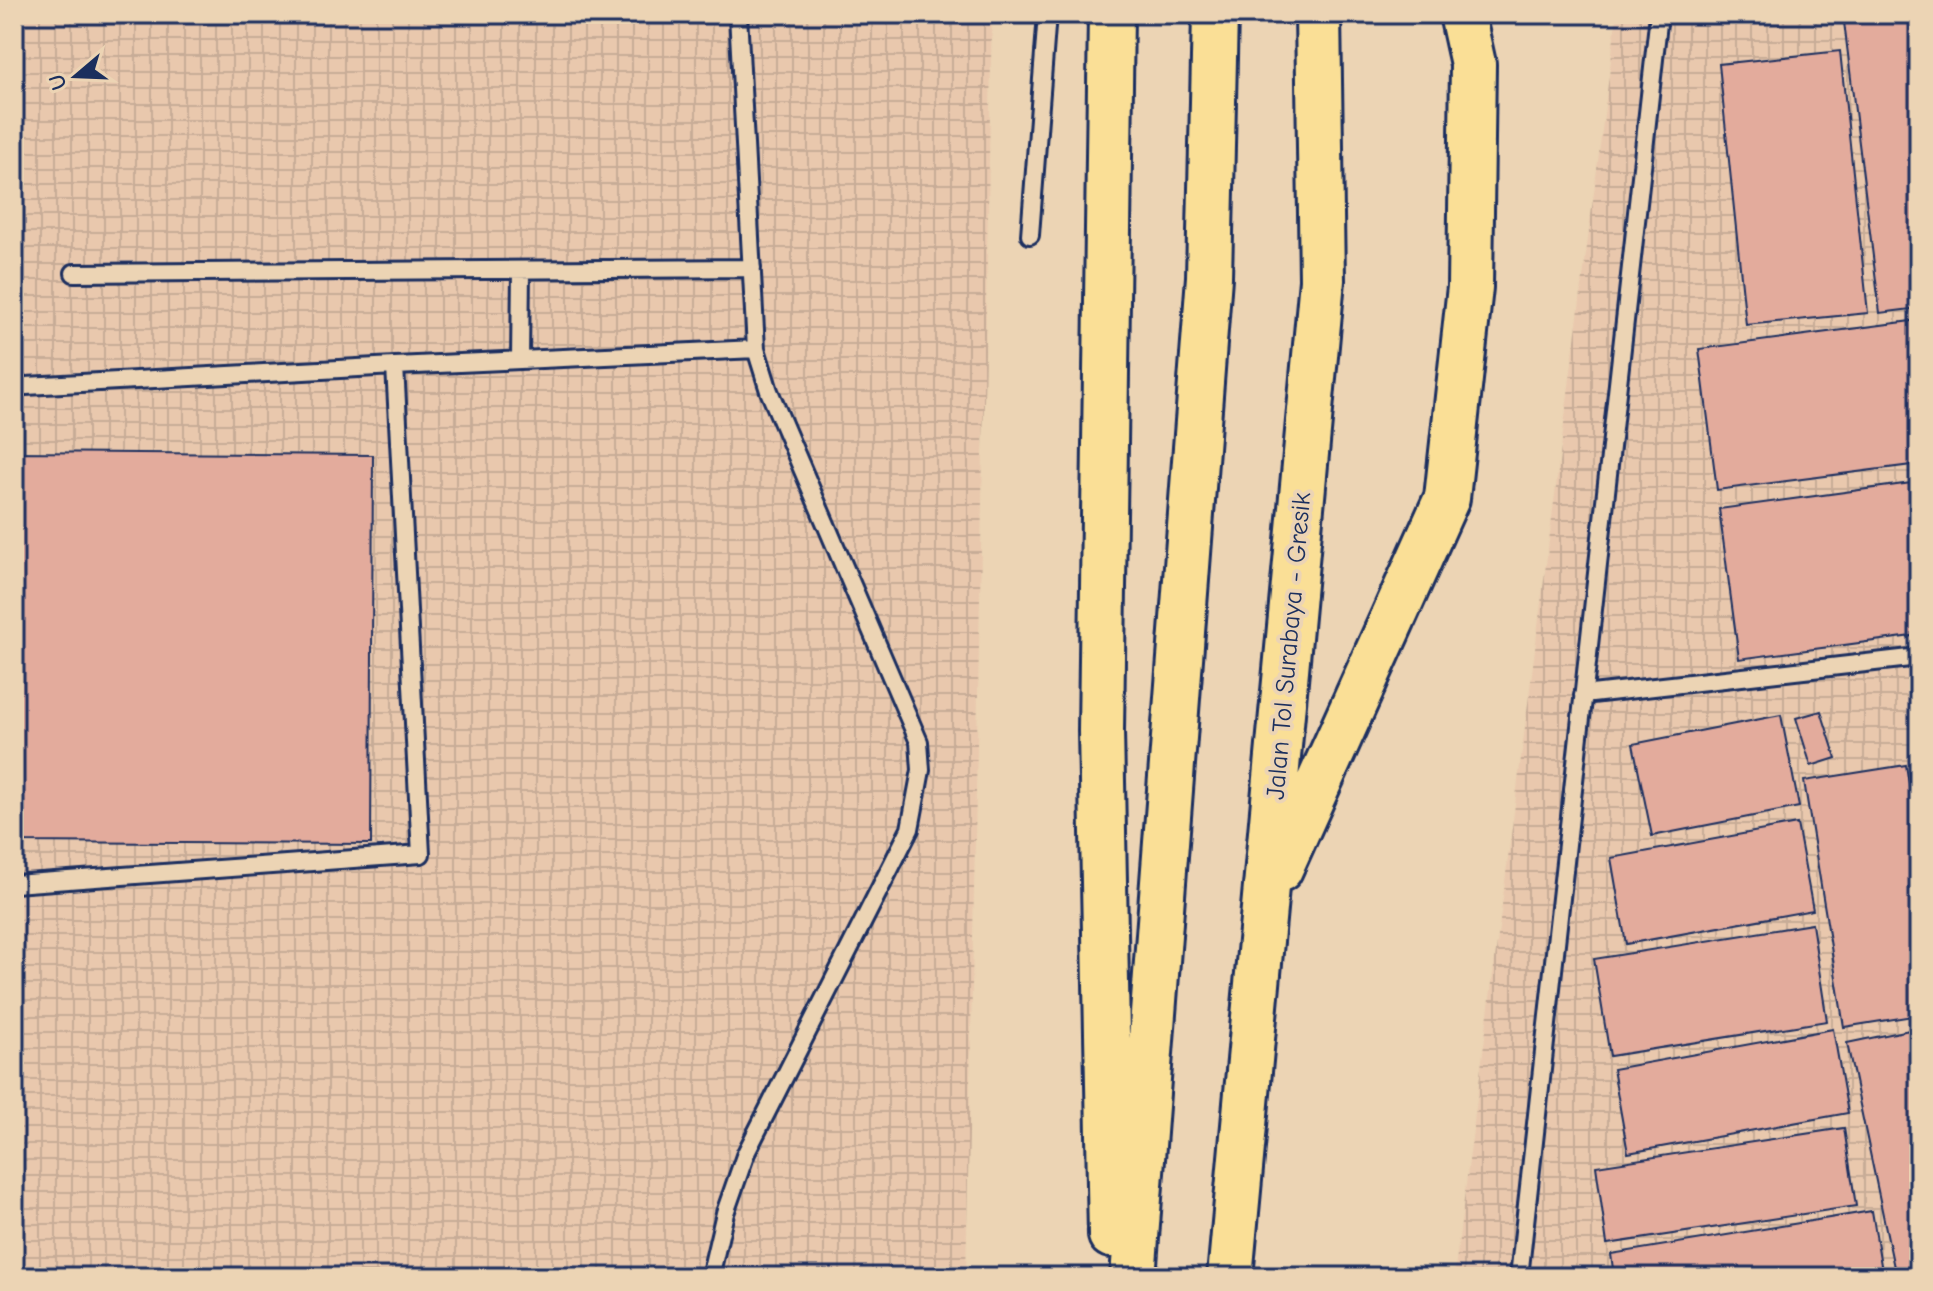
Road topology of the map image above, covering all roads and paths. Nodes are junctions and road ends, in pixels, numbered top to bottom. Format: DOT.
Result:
graph roads {
  1 [pos="738,14"];
  2 [pos="1047,14"];
  3 [pos="1111,14"];
  4 [pos="1215,14"];
  5 [pos="1318,14"];
  6 [pos="1462,14"];
  7 [pos="1659,14"];
  8 [pos="1030,235"];
  9 [pos="752,268"];
  10 [pos="521,270"];
  11 [pos="74,273"];
  12 [pos="756,349"];
  13 [pos="520,360"];
  14 [pos="395,366"];
  15 [pos="26,386"];
  16 [pos="1919,657"];
  17 [pos="1583,695"];
  18 [pos="14,884"];
  19 [pos="1265,901"];
  20 [pos="710,1277"];
  21 [pos="1112,1277"];
  22 [pos="1133,1277"];
  23 [pos="1230,1277"];
  24 [pos="1519,1277"];
  1 -- 9 [label="lane"];
  2 -- 8 [label="lane"];
  3 -- 21 [label="highway"];
  4 -- 22 [label="highway"];
  5 -- 19 [label="highway, Jalan Tol Surabaya - Gresik"];
  6 -- 19 [label="highway"];
  7 -- 17 [label="lane"];
  9 -- 10 [label="lane"];
  9 -- 12 [label="lane"];
  10 -- 11 [label="lane"];
  10 -- 13 [label="lane"];
  12 -- 13 [label="lane"];
  12 -- 20 [label="lane"];
  13 -- 14 [label="lane"];
  14 -- 15 [label="lane"];
  14 -- 18 [label="lane"];
  16 -- 17 [label="lane"];
  17 -- 24 [label="lane"];
  19 -- 23 [label="highway, Jalan Tol Surabaya - Gresik"];
}
